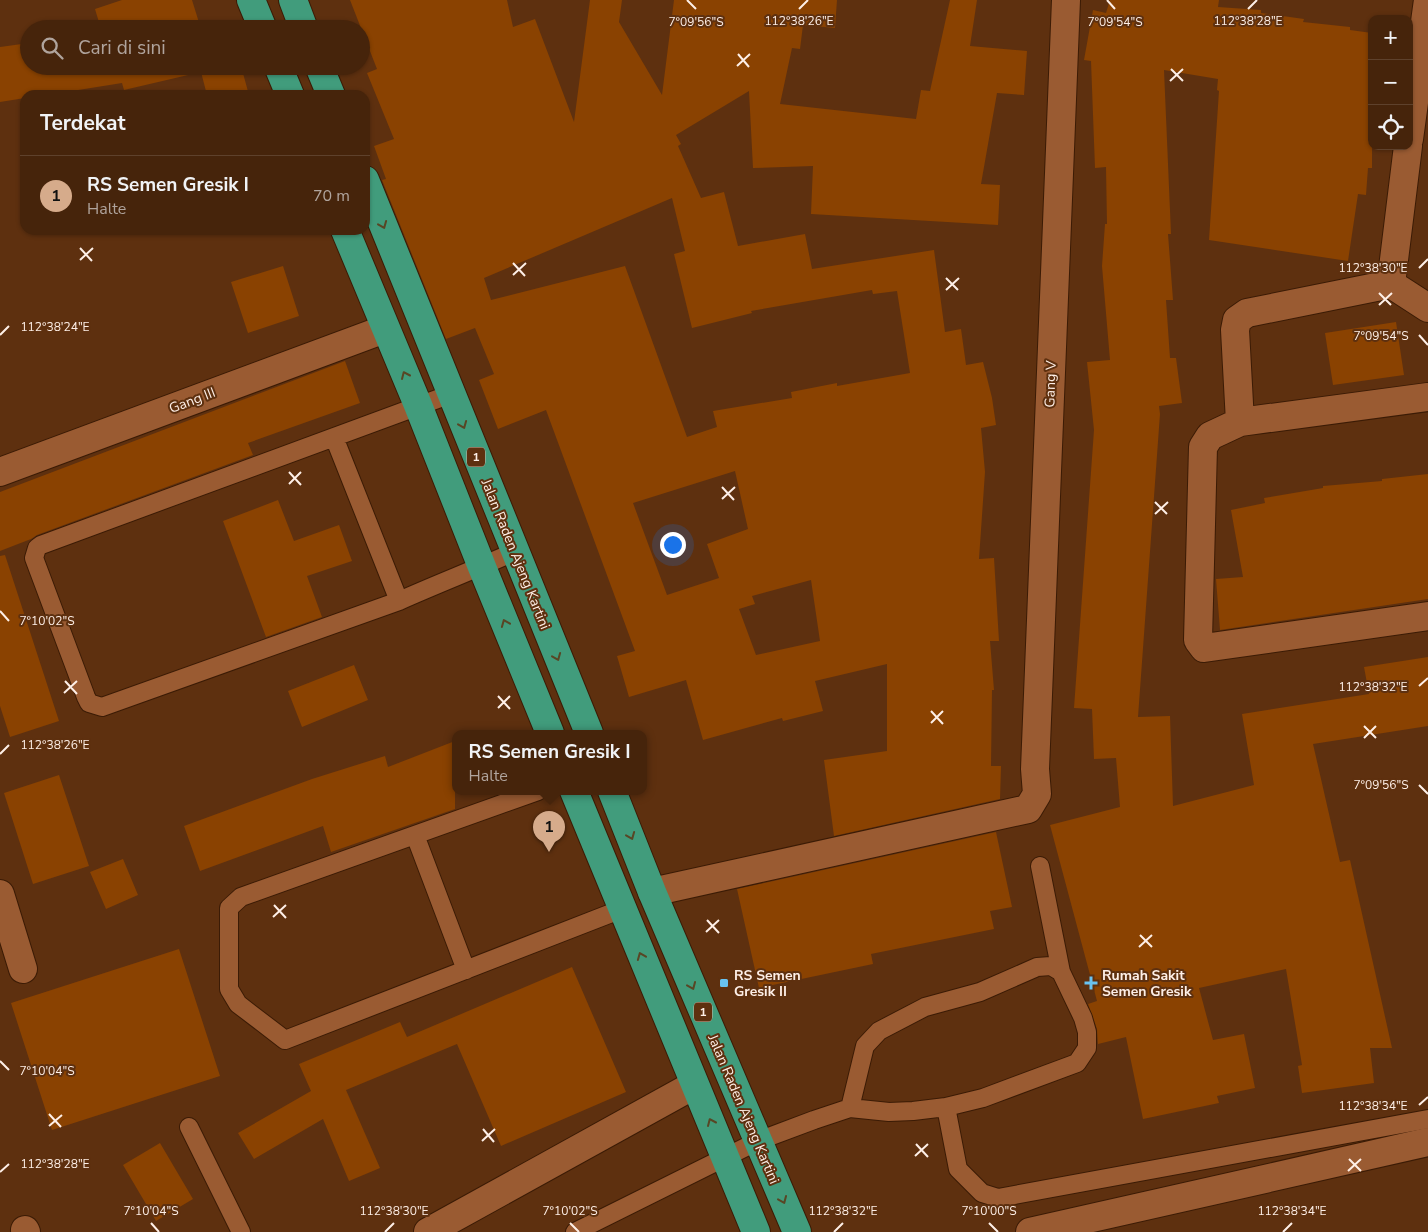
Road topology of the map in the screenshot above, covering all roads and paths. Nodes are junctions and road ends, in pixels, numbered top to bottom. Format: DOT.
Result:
graph roads {
  1 [pos="251,0"];
  2 [pos="292,0"];
  3 [pos="1066,0"];
  4 [pos="1428,0"];
  5 [pos="259,20"];
  6 [pos="300,20"];
  7 [pos="282,75"];
  8 [pos="323,75"];
  9 [pos="1422,83"];
  10 [pos="288,90"];
  11 [pos="329,90"];
  12 [pos="1413,121"];
  13 [pos="1408,150"];
  14 [pos="370,192"];
  15 [pos="347,235"];
  16 [pos="1391,284"];
  17 [pos="1428,308"];
  18 [pos="385,329"];
  19 [pos="451,394"];
  20 [pos="1428,398"];
  21 [pos="418,405"];
  22 [pos="1240,422"];
  23 [pos="334,437"];
  24 [pos="0,472"];
  25 [pos="514,552"];
  26 [pos="482,567"];
  27 [pos="399,601"];
  28 [pos="1428,616"];
  29 [pos="549,730"];
  30 [pos="583,730"];
  31 [pos="527,795"];
  32 [pos="576,795"];
  33 [pos="614,795"];
  34 [pos="415,835"];
  35 [pos="1040,866"];
  36 [pos="652,892"];
  37 [pos="0,894"];
  38 [pos="622,909"];
  39 [pos="23,969"];
  40 [pos="466,970"];
  41 [pos="1061,972"];
  42 [pos="694,1086"];
  43 [pos="946,1107"];
  44 [pos="850,1108"];
  45 [pos="1428,1118"];
  46 [pos="189,1127"];
  47 [pos="758,1141"];
  48 [pos="1428,1142"];
  49 [pos="726,1157"];
  50 [pos="241,1232"];
  51 [pos="428,1232"];
  52 [pos="575,1232"];
  53 [pos="756,1232"];
  54 [pos="797,1232"];
  55 [pos="1030,1232"];
  1 -- 5 [label="highway"];
  2 -- 6 [label="highway"];
  3 -- 36 [label="street, Gang V"];
  4 -- 9 [label="street"];
  7 -- 10 [label="highway"];
  8 -- 11 [label="highway"];
  9 -- 12 [label="street"];
  13 -- 16 [label="street"];
  14 -- 19 [label="highway, Jalan Raden Ajeng Kartini / 1, one-way"];
  15 -- 18 [label="highway"];
  16 -- 17 [label="street"];
  16 -- 22 [label="street"];
  21 -- 18 [label="highway, one-way"];
  18 -- 24 [label="street, Gang III"];
  19 -- 21 [label="lane"];
  19 -- 25 [label="highway, Jalan Raden Ajeng Kartini / 1, one-way"];
  20 -- 22 [label="street"];
  21 -- 23 [label="lane"];
  21 -- 26 [label="highway"];
  22 -- 28 [label="street"];
  23 -- 27 [label="lane"];
  23 -- 27 [label="lane"];
  25 -- 26 [label="lane"];
  25 -- 30 [label="highway, Jalan Raden Ajeng Kartini / 1, one-way"];
  26 -- 27 [label="lane"];
  29 -- 26 [label="highway, one-way"];
  31 -- 34 [label="lane"];
  32 -- 38 [label="highway"];
  33 -- 36 [label="highway, Jalan Raden Ajeng Kartini / 1, one-way"];
  34 -- 40 [label="lane"];
  34 -- 40 [label="lane"];
  35 -- 41 [label="lane"];
  36 -- 47 [label="highway, Jalan Raden Ajeng Kartini / 1, one-way"];
  37 -- 39 [label="street"];
  38 -- 40 [label="lane"];
  42 -- 38 [label="highway, one-way"];
  41 -- 43 [label="lane"];
  41 -- 44 [label="lane"];
  49 -- 42 [label="highway, one-way"];
  42 -- 51 [label="street"];
  43 -- 44 [label="lane"];
  43 -- 45 [label="lane"];
  44 -- 47 [label="lane"];
  46 -- 50 [label="lane"];
  47 -- 49 [label="lane"];
  47 -- 54 [label="highway, Jalan Raden Ajeng Kartini / 1, one-way"];
  48 -- 55 [label="street"];
  49 -- 52 [label="lane"];
  49 -- 53 [label="highway"];
}
